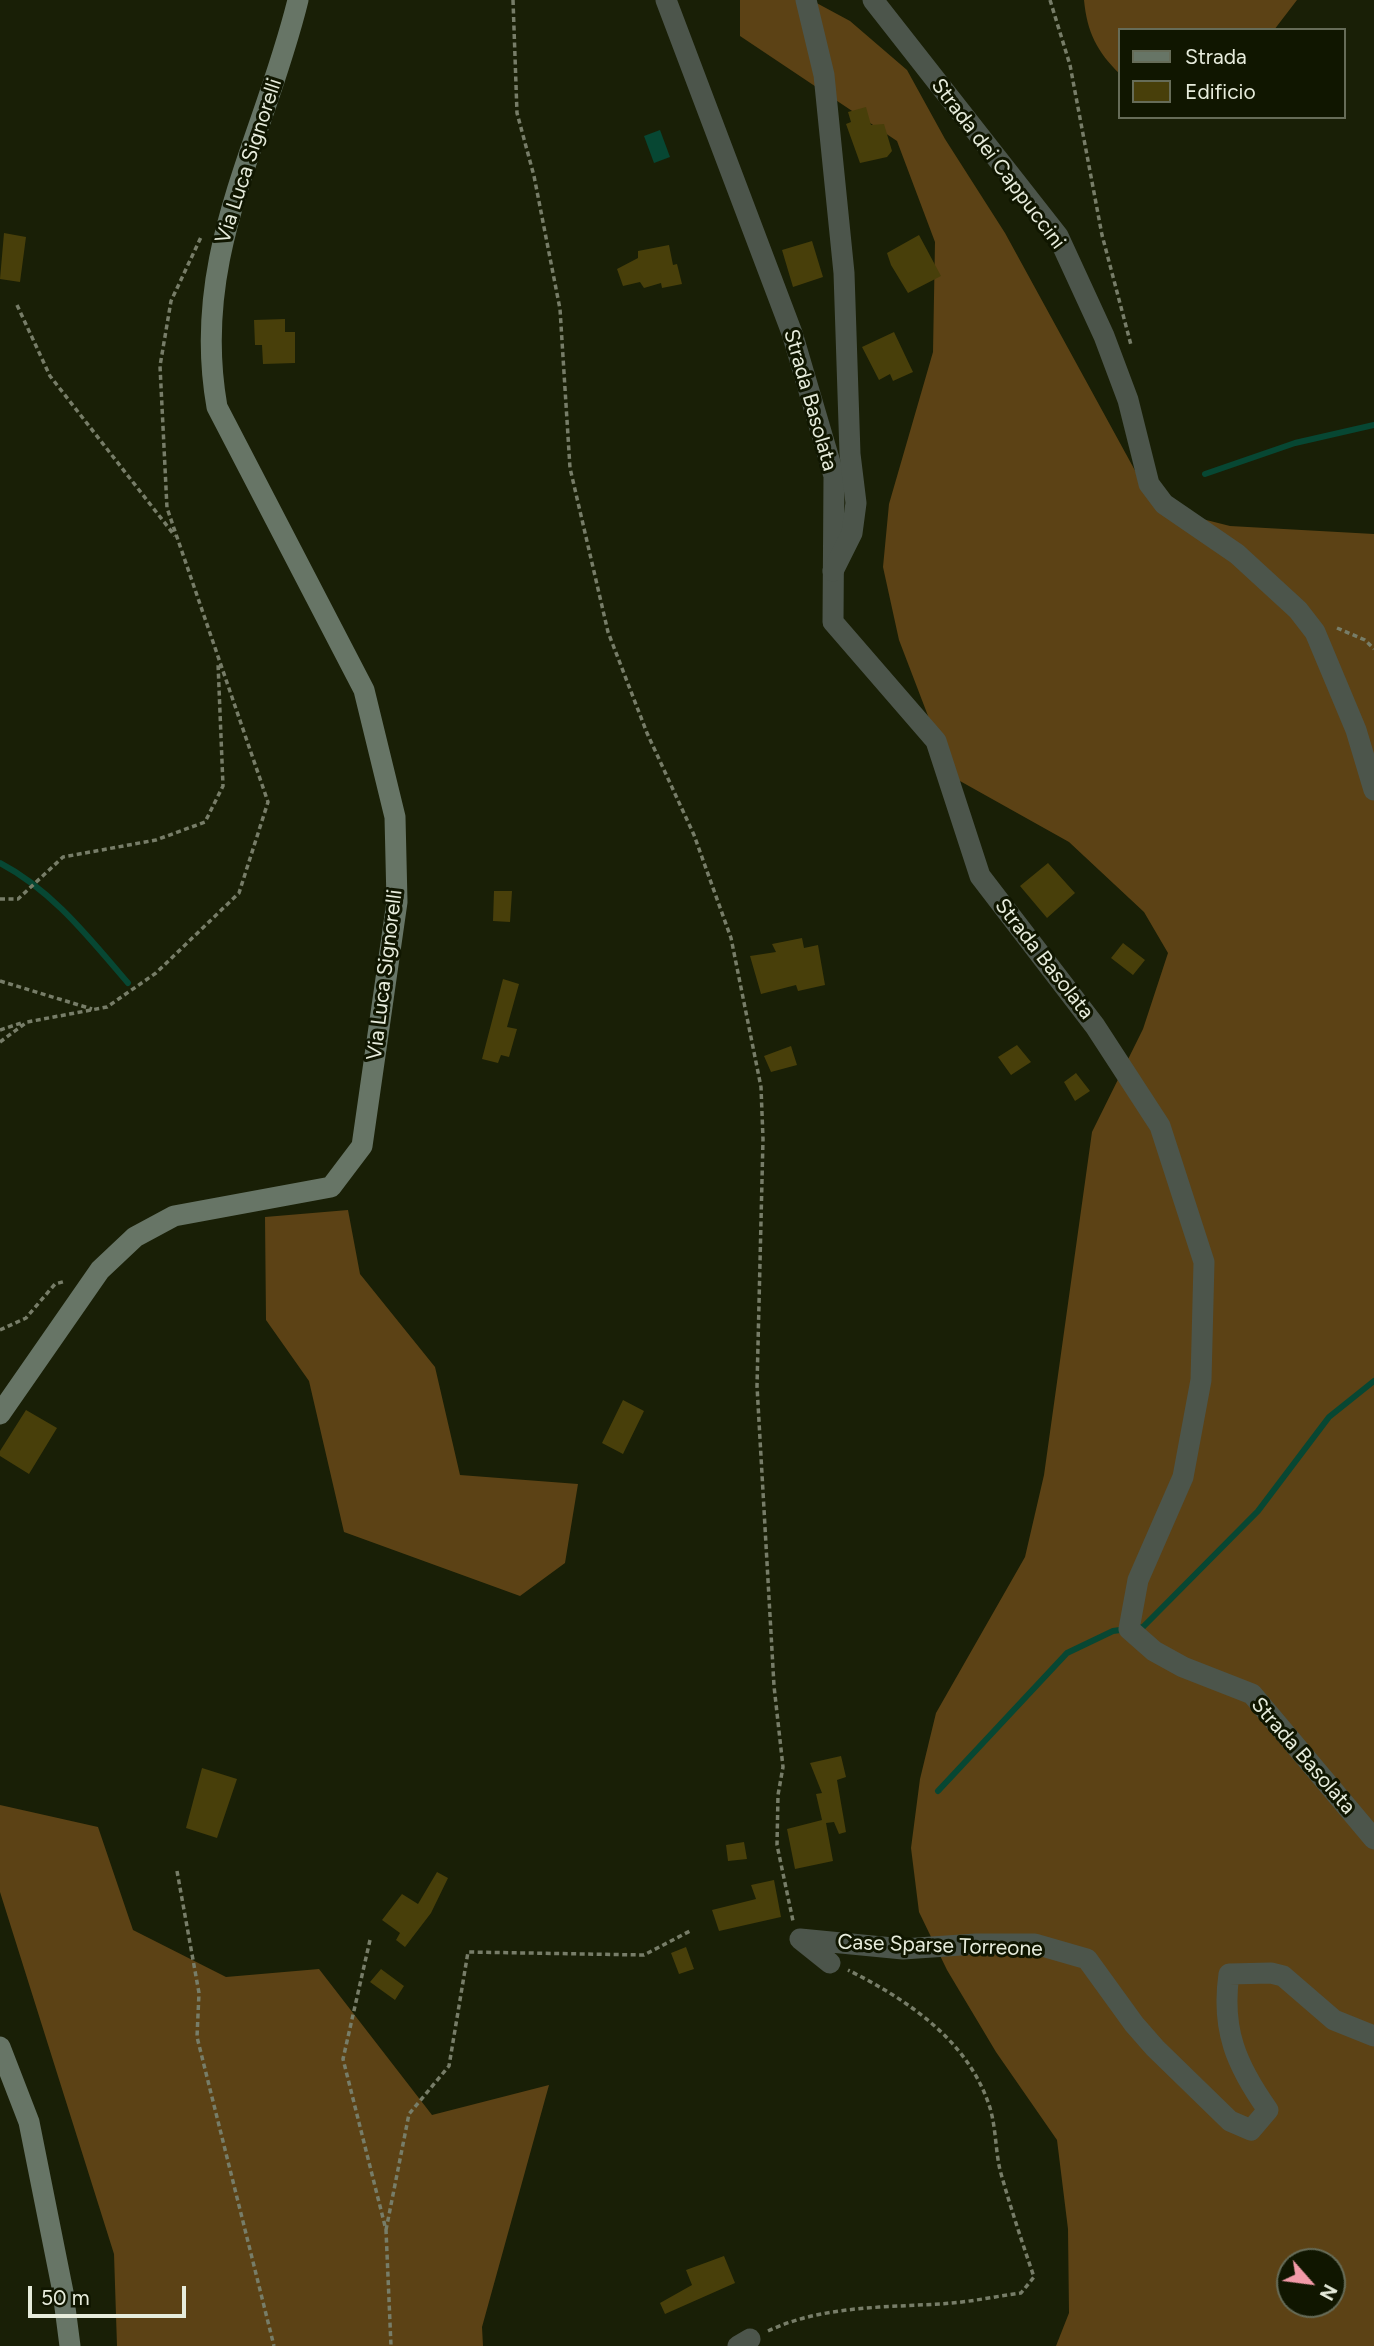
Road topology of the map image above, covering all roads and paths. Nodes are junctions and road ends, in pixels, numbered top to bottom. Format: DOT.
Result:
graph roads {
  1 [pos="298,0"];
  2 [pos="513,0"];
  3 [pos="666,0"];
  4 [pos="806,0"];
  5 [pos="873,0"];
  6 [pos="1050,0"];
  7 [pos="206,226"];
  8 [pos="17,305"];
  9 [pos="1132,347"];
  10 [pos="178,540"];
  11 [pos="833,570"];
  12 [pos="218,658"];
  13 [pos="1374,790"];
  14 [pos="0,900"];
  15 [pos="0,981"];
  16 [pos="94,1010"];
  17 [pos="27,1022"];
  18 [pos="0,1030"];
  19 [pos="0,1042"];
  20 [pos="100,1270"];
  21 [pos="0,1330"];
  22 [pos="0,1413"];
  23 [pos="1374,1839"];
  24 [pos="177,1871"];
  25 [pos="690,1931"];
  26 [pos="800,1939"];
  27 [pos="370,1940"];
  28 [pos="830,1963"];
  29 [pos="1374,2036"];
  30 [pos="0,2047"];
  31 [pos="386,2230"];
  32 [pos="744,2343"];
  33 [pos="70,2346"];
  34 [pos="274,2346"];
  35 [pos="391,2346"];
  1 -- 20 [label="main road, Via Luca Signorelli"];
  2 -- 26 [label="path"];
  3 -- 11 [label="street, Strada Basolata"];
  4 -- 11 [label="street"];
  5 -- 13 [label="street, Strada dei Cappuccini"];
  6 -- 9 [label="path"];
  7 -- 10 [label="path"];
  8 -- 10 [label="path"];
  10 -- 12 [label="path"];
  11 -- 23 [label="street, Strada Basolata"];
  12 -- 14 [label="path"];
  12 -- 16 [label="path"];
  15 -- 16 [label="path"];
  16 -- 17 [label="path"];
  17 -- 18 [label="path"];
  17 -- 19 [label="path"];
  20 -- 21 [label="path"];
  20 -- 22 [label="main road, Via Luca Signorelli"];
  24 -- 34 [label="path"];
  25 -- 31 [label="path"];
  26 -- 28 [label="street, Case Sparse Torreone"];
  26 -- 29 [label="street, Case Sparse Torreone"];
  27 -- 31 [label="path"];
  28 -- 32 [label="path"];
  30 -- 33 [label="main road"];
  31 -- 35 [label="path"];
}
